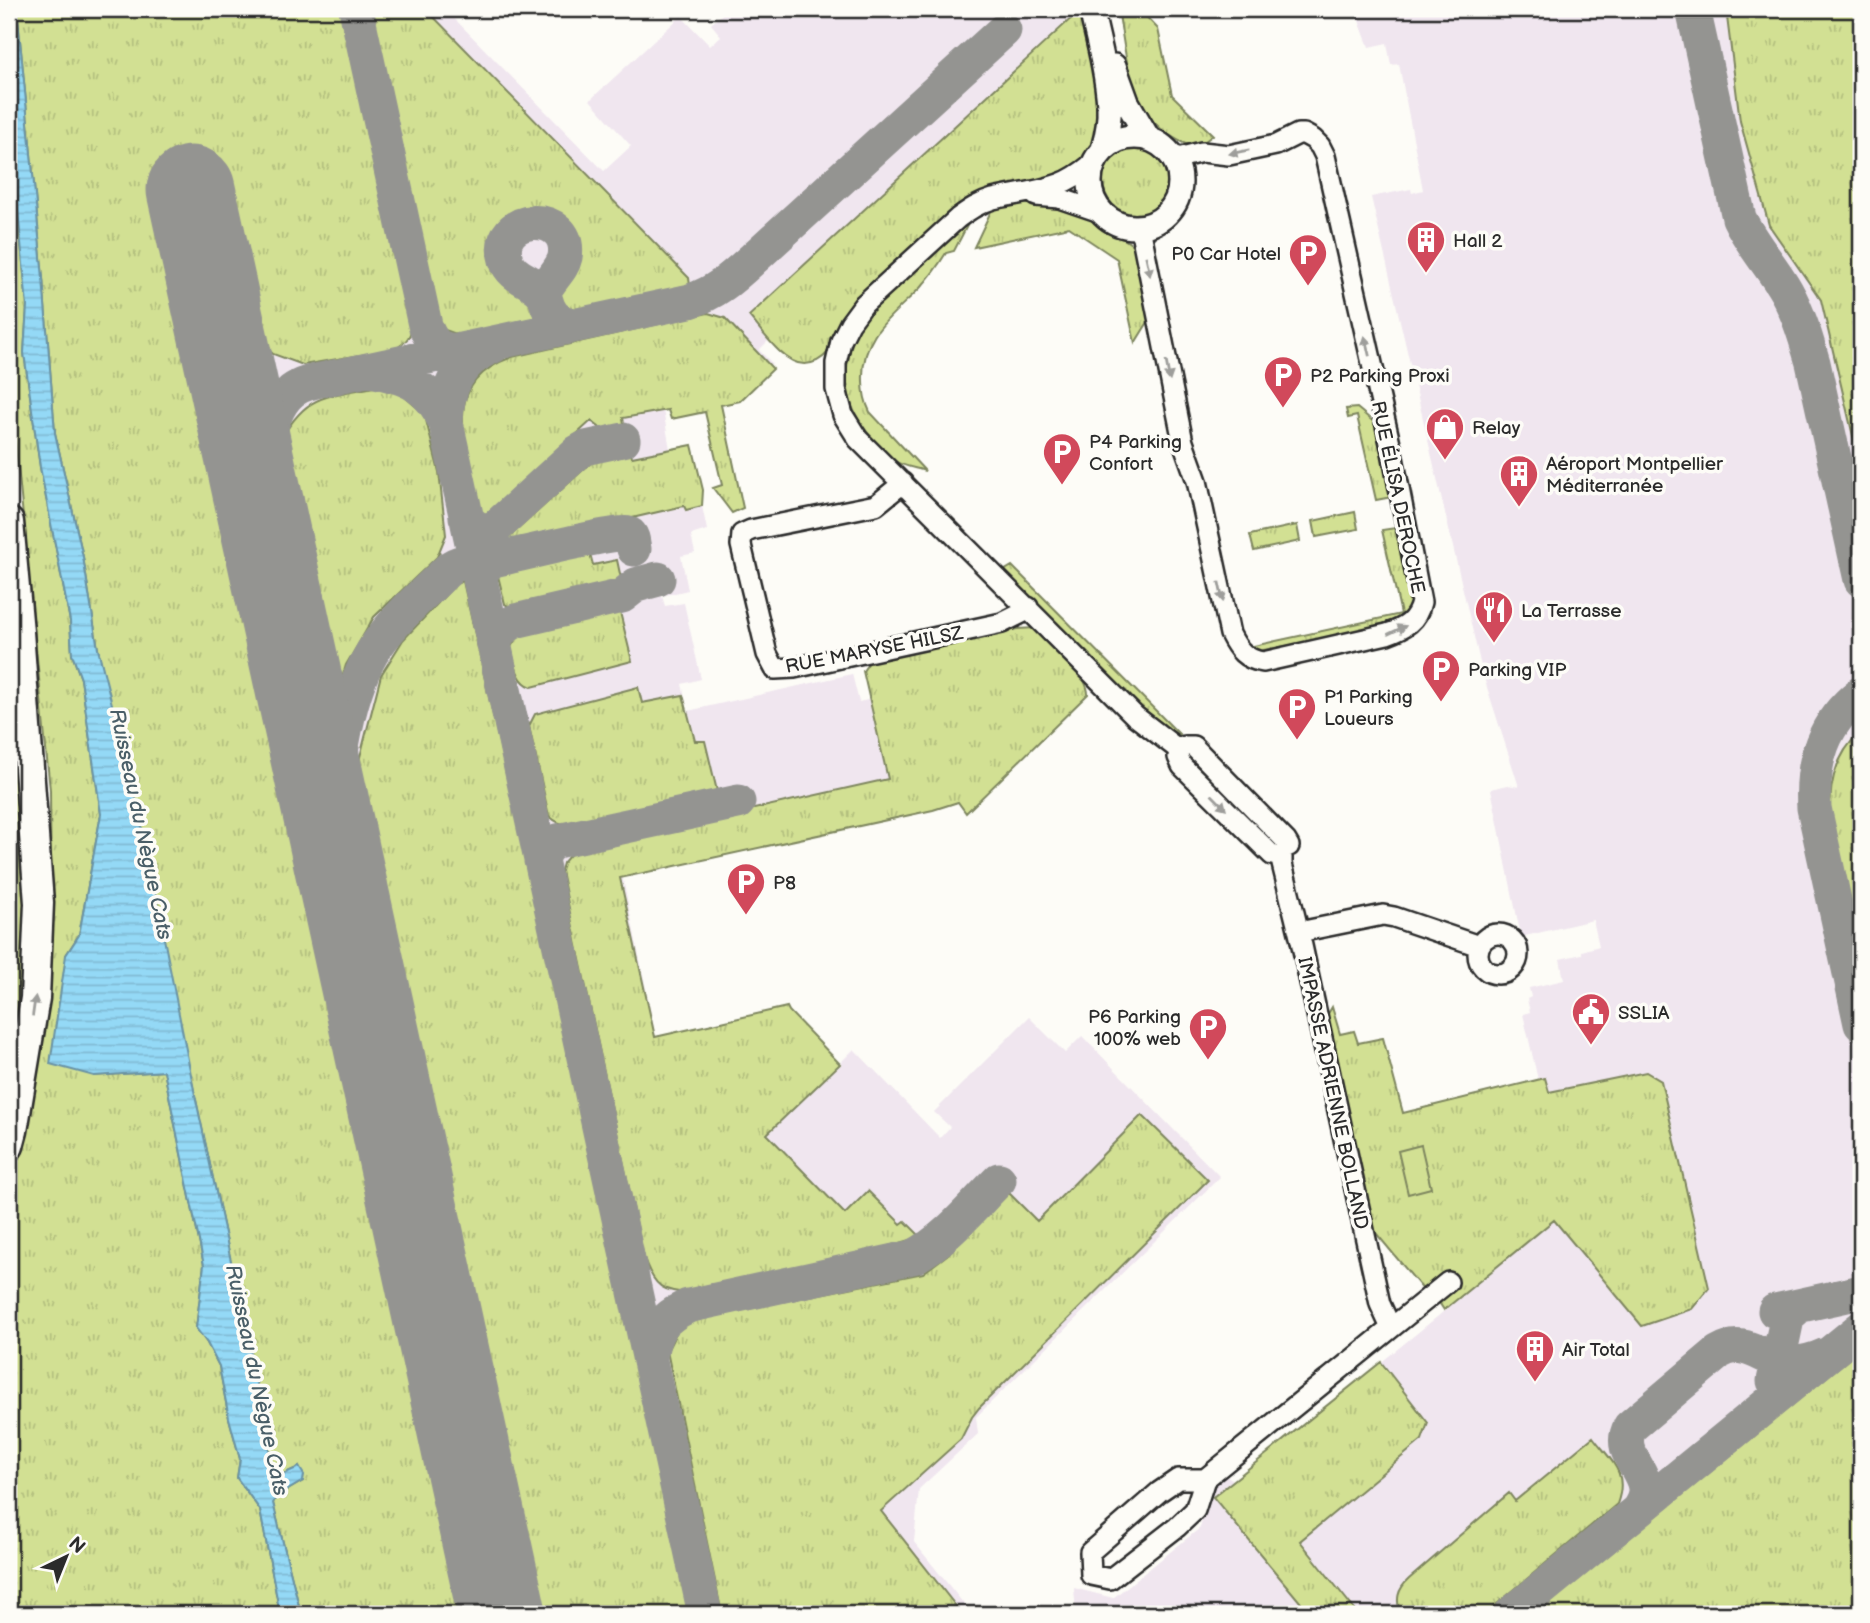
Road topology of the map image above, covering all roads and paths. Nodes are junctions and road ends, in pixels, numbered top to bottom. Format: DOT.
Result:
graph roads {
  1 [pos="1091,9"];
  2 [pos="1101,9"];
  3 [pos="1148,138"];
  4 [pos="1098,157"];
  5 [pos="1174,159"];
  6 [pos="1021,195"];
  7 [pos="1100,212"];
  8 [pos="1140,227"];
  9 [pos="903,483"];
  10 [pos="9,522"];
  11 [pos="1028,607"];
  12 [pos="1299,932"];
  13 [pos="1479,946"];
  14 [pos="9,1146"];
  15 [pos="1448,1282"];
  16 [pos="1391,1328"];
  17 [pos="1205,1479"];
  1 -- 4 [label="main road"];
  2 -- 3 [label="main road"];
  3 -- 4 [label="main road"];
  3 -- 5 [label="main road"];
  4 -- 6 [label="street"];
  4 -- 7 [label="main road"];
  5 -- 8 [label="main road"];
  8 -- 5 [label="street, RUE ÉLISA DEROCHE, one-way"];
  6 -- 7 [label="street"];
  6 -- 9 [label="street"];
  7 -- 8 [label="main road"];
  9 -- 11 [label="street"];
  9 -- 11 [label="street, RUE MARYSE HILSZ"];
  14 -- 10 [label="highway, one-way"];
  11 -- 12 [label="street, IMPASSE ADRIENNE BOLLAND"];
  12 -- 13 [label="street"];
  12 -- 16 [label="street, IMPASSE ADRIENNE BOLLAND"];
  15 -- 16 [label="street"];
  16 -- 17 [label="street"];
  17 -- 17 [label="street"];
}
